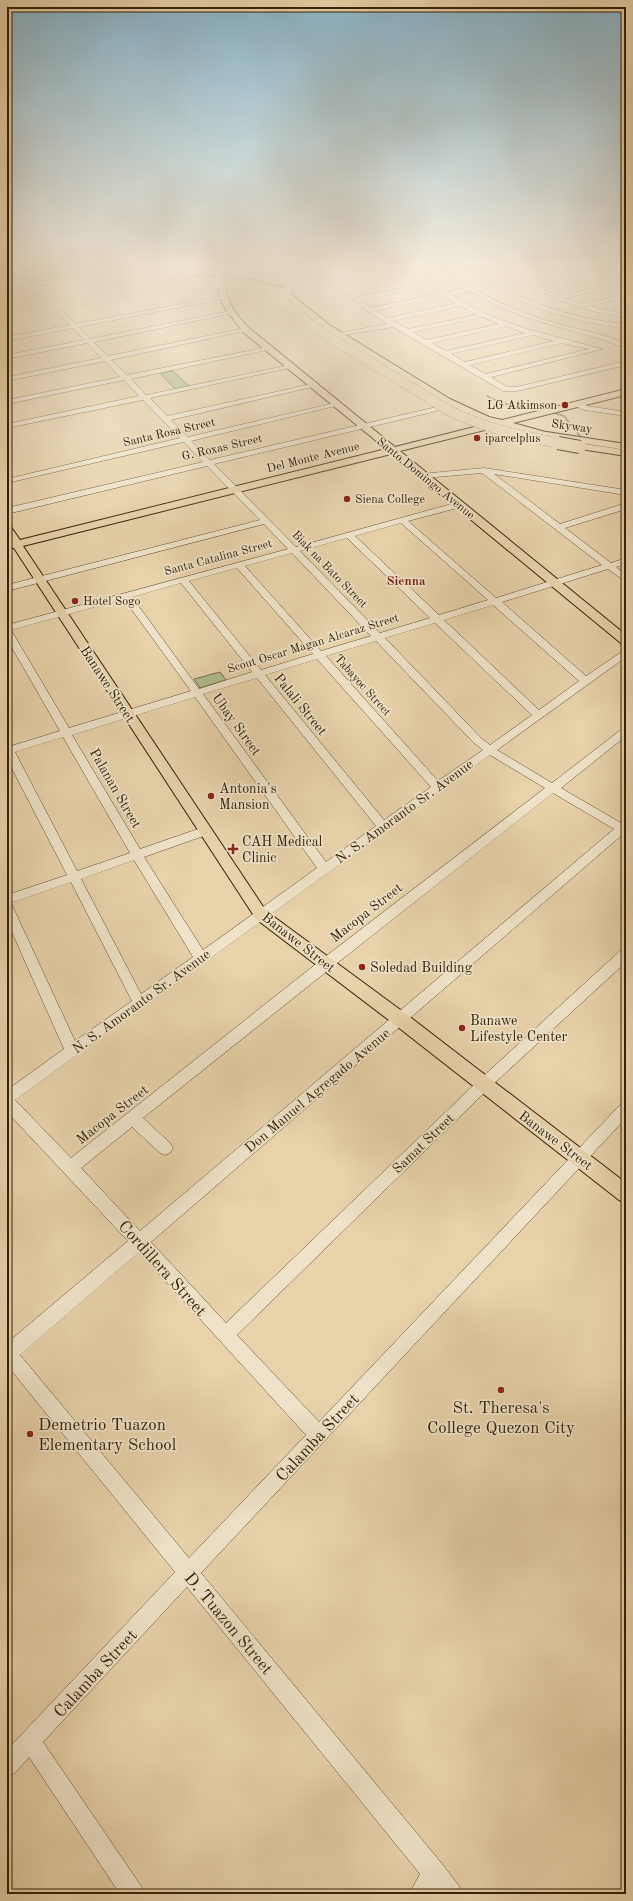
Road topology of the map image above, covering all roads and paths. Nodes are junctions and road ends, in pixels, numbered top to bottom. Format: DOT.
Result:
graph roads {
  1 [pos="25,353"];
  2 [pos="100,353"];
  3 [pos="132,353"];
  4 [pos="250,353"];
  5 [pos="273,353"];
  6 [pos="357,353"];
  7 [pos="361,353"];
  8 [pos="362,353"];
  9 [pos="370,353"];
  10 [pos="449,353"];
  11 [pos="514,353"];
  12 [pos="584,353"];
  13 [pos="443,354"];
  14 [pos="7,356"];
  15 [pos="105,358"];
  16 [pos="626,363"];
  17 [pos="463,365"];
  18 [pos="290,367"];
  19 [pos="483,377"];
  20 [pos="7,379"];
  21 [pos="126,379"];
  22 [pos="312,386"];
  23 [pos="626,392"];
  24 [pos="118,393"];
  25 [pos="144,397"];
  26 [pos="125,401"];
  27 [pos="7,402"];
  28 [pos="578,404"];
  29 [pos="335,405"];
  30 [pos="442,408"];
  31 [pos="626,414"];
  32 [pos="165,419"];
  33 [pos="493,424"];
  34 [pos="7,426"];
  35 [pos="362,426"];
  36 [pos="516,428"];
  37 [pos="186,440"];
  38 [pos="626,446"];
  39 [pos="392,450"];
  40 [pos="626,453"];
  41 [pos="208,463"];
  42 [pos="484,470"];
  43 [pos="424,476"];
  44 [pos="7,481"];
  45 [pos="235,490"];
  46 [pos="626,493"];
  47 [pos="458,505"];
  48 [pos="626,506"];
  49 [pos="7,511"];
  50 [pos="402,520"];
  51 [pos="266,521"];
  52 [pos="558,527"];
  53 [pos="7,529"];
  54 [pos="349,535"];
  55 [pos="12,545"];
  56 [pos="294,550"];
  57 [pos="626,561"];
  58 [pos="239,565"];
  59 [pos="609,566"];
  60 [pos="626,579"];
  61 [pos="40,580"];
  62 [pos="184,580"];
  63 [pos="554,583"];
  64 [pos="7,588"];
  65 [pos="127,596"];
  66 [pos="494,601"];
  67 [pos="63,613"];
  68 [pos="438,619"];
  69 [pos="7,628"];
  70 [pos="7,632"];
  71 [pos="378,637"];
  72 [pos="626,641"];
  73 [pos="626,652"];
  74 [pos="318,655"];
  75 [pos="258,673"];
  76 [pos="586,681"];
  77 [pos="196,691"];
  78 [pos="127,713"];
  79 [pos="539,716"];
  80 [pos="626,730"];
  81 [pos="66,732"];
  82 [pos="7,749"];
  83 [pos="489,750"];
  84 [pos="437,787"];
  85 [pos="553,788"];
  86 [pos="382,826"];
  87 [pos="625,828"];
  88 [pos="205,831"];
  89 [pos="137,855"];
  90 [pos="324,868"];
  91 [pos="74,877"];
  92 [pos="7,900"];
  93 [pos="7,907"];
  94 [pos="261,915"];
  95 [pos="626,954"];
  96 [pos="201,958"];
  97 [pos="326,964"];
  98 [pos="139,1002"];
  99 [pos="400,1019"];
  100 [pos="72,1050"];
  101 [pos="483,1085"];
  102 [pos="7,1098"];
  103 [pos="7,1102"];
  104 [pos="626,1108"];
  105 [pos="133,1118"];
  106 [pos="164,1148"];
  107 [pos="579,1157"];
  108 [pos="71,1167"];
  109 [pos="626,1194"];
  110 [pos="138,1241"];
  111 [pos="224,1335"];
  112 [pos="8,1354"];
  113 [pos="319,1435"];
  114 [pos="188,1574"];
  115 [pos="30,1741"];
  116 [pos="7,1765"];
  117 [pos="435,1873"];
  118 [pos="132,1894"];
  119 [pos="420,1894"];
  120 [pos="451,1894"];
  1 -- 14 [label="street"];
  2 -- 15 [label="street, Biak na Bato Street"];
  3 -- 15 [label="street"];
  4 -- 21 [label="street"];
  5 -- 18 [label="main road, Santo Domingo Avenue"];
  6 -- 30 [label="main road"];
  7 -- 33 [label="main road"];
  8 -- 36 [label="highway, Skyway"];
  9 -- 33 [label="highway, Skyway"];
  10 -- 13 [label="street"];
  11 -- 17 [label="street"];
  12 -- 19 [label="street"];
  13 -- 17 [label="street"];
  15 -- 20 [label="street"];
  15 -- 21 [label="street, Biak na Bato Street"];
  16 -- 19 [label="street"];
  17 -- 19 [label="street"];
  18 -- 22 [label="main road, Santo Domingo Avenue"];
  18 -- 25 [label="street"];
  21 -- 25 [label="street, Biak na Bato Street"];
  21 -- 27 [label="street"];
  22 -- 29 [label="main road, Santo Domingo Avenue"];
  22 -- 32 [label="street"];
  23 -- 28 [label="main road"];
  24 -- 26 [label="street"];
  25 -- 26 [label="street"];
  25 -- 32 [label="street, Biak na Bato Street"];
  26 -- 34 [label="street"];
  28 -- 31 [label="street"];
  28 -- 36 [label="main road"];
  29 -- 35 [label="main road, Santo Domingo Avenue"];
  29 -- 37 [label="street, Santa Rosa Street"];
  30 -- 33 [label="main road"];
  30 -- 35 [label="street, G. Roxas Street"];
  32 -- 37 [label="street, Biak na Bato Street"];
  33 -- 36 [label="highway, Skyway"];
  33 -- 39 [label="main road, Del Monte Avenue"];
  33 -- 40 [label="main road"];
  35 -- 39 [label="main road, Santo Domingo Avenue"];
  35 -- 41 [label="street, G. Roxas Street"];
  36 -- 38 [label="highway, Skyway"];
  36 -- 40 [label="highway, Skyway, bridge"];
  37 -- 41 [label="street, Biak na Bato Street"];
  37 -- 44 [label="street, Santa Rosa Street"];
  39 -- 43 [label="main road, Santo Domingo Avenue"];
  39 -- 45 [label="main road, Del Monte Avenue"];
  41 -- 45 [label="street, Biak na Bato Street"];
  41 -- 49 [label="street, G. Roxas Street"];
  42 -- 43 [label="street"];
  42 -- 46 [label="street"];
  42 -- 52 [label="street"];
  43 -- 47 [label="main road, Santo Domingo Avenue"];
  45 -- 51 [label="street, Biak na Bato Street"];
  45 -- 55 [label="main road, Del Monte Avenue"];
  47 -- 50 [label="street, Santa Catalina Street"];
  47 -- 63 [label="main road, Santo Domingo Avenue"];
  48 -- 52 [label="street"];
  50 -- 54 [label="street, Santa Catalina Street"];
  50 -- 66 [label="street"];
  51 -- 56 [label="street, Biak na Bato Street"];
  51 -- 61 [label="street"];
  52 -- 59 [label="street"];
  53 -- 55 [label="main road, Banawe Street"];
  54 -- 56 [label="street, Santa Catalina Street"];
  54 -- 68 [label="street"];
  55 -- 61 [label="main road, Banawe Street"];
  56 -- 58 [label="street, Santa Catalina Street"];
  56 -- 71 [label="street, Biak na Bato Street"];
  57 -- 59 [label="street, Scout Oscar Magan Alcaraz Street"];
  58 -- 62 [label="street, Santa Catalina Street"];
  58 -- 74 [label="street, Tabayoc Street"];
  59 -- 60 [label="street"];
  59 -- 63 [label="street, Scout Oscar Magan Alcaraz Street"];
  61 -- 64 [label="street"];
  61 -- 67 [label="main road, Banawe Street"];
  62 -- 65 [label="street, Santa Catalina Street"];
  62 -- 75 [label="street, Palali Street"];
  63 -- 66 [label="street, Scout Oscar Magan Alcaraz Street"];
  63 -- 72 [label="main road, Santo Domingo Avenue"];
  65 -- 67 [label="street, Santa Catalina Street"];
  65 -- 77 [label="street, Ubay Street"];
  66 -- 68 [label="street, Scout Oscar Magan Alcaraz Street"];
  66 -- 76 [label="street"];
  67 -- 69 [label="street, Santa Catalina Street"];
  67 -- 78 [label="main road, Banawe Street"];
  68 -- 71 [label="street, Scout Oscar Magan Alcaraz Street"];
  68 -- 79 [label="street"];
  70 -- 81 [label="street, Palanan Street"];
  71 -- 74 [label="street, Scout Oscar Magan Alcaraz Street"];
  71 -- 83 [label="street, Biak na Bato Street"];
  73 -- 76 [label="street, N. S. Amoranto Sr. Avenue"];
  74 -- 75 [label="street, Scout Oscar Magan Alcaraz Street"];
  74 -- 84 [label="street, Tabayoc Street"];
  75 -- 77 [label="street, Scout Oscar Magan Alcaraz Street"];
  75 -- 86 [label="street, Palali Street"];
  76 -- 79 [label="street, N. S. Amoranto Sr. Avenue"];
  77 -- 78 [label="street, Scout Oscar Magan Alcaraz Street"];
  77 -- 90 [label="street, Ubay Street"];
  78 -- 81 [label="street, Scout Oscar Magan Alcaraz Street"];
  78 -- 88 [label="main road, Banawe Street"];
  79 -- 83 [label="street, N. S. Amoranto Sr. Avenue"];
  80 -- 85 [label="street, Macopa Street"];
  81 -- 82 [label="street, Scout Oscar Magan Alcaraz Street"];
  81 -- 89 [label="street, Palanan Street"];
  82 -- 91 [label="street"];
  83 -- 84 [label="street, N. S. Amoranto Sr. Avenue"];
  83 -- 85 [label="street, Biak na Bato Street"];
  84 -- 86 [label="street, N. S. Amoranto Sr. Avenue"];
  85 -- 87 [label="street, Biak na Bato Street"];
  85 -- 97 [label="street, Macopa Street"];
  86 -- 90 [label="street, N. S. Amoranto Sr. Avenue"];
  87 -- 99 [label="street, Don Manuel Agregado Avenue"];
  88 -- 89 [label="street"];
  88 -- 94 [label="main road, Banawe Street"];
  89 -- 91 [label="street"];
  89 -- 96 [label="street, Palanan Street"];
  90 -- 94 [label="street, N. S. Amoranto Sr. Avenue"];
  91 -- 92 [label="street"];
  91 -- 98 [label="street"];
  93 -- 100 [label="street"];
  94 -- 96 [label="street, N. S. Amoranto Sr. Avenue"];
  94 -- 97 [label="main road, Banawe Street"];
  95 -- 101 [label="street, Samat Street"];
  96 -- 98 [label="street, N. S. Amoranto Sr. Avenue"];
  97 -- 99 [label="main road, Banawe Street"];
  97 -- 105 [label="street, Macopa Street"];
  98 -- 100 [label="street, N. S. Amoranto Sr. Avenue"];
  99 -- 101 [label="main road, Banawe Street"];
  99 -- 110 [label="street, Don Manuel Agregado Avenue"];
  100 -- 102 [label="street, N. S. Amoranto Sr. Avenue"];
  101 -- 107 [label="main road, Banawe Street"];
  101 -- 111 [label="street, Samat Street"];
  103 -- 108 [label="street, Cordillera Street"];
  104 -- 107 [label="street, Calamba Street"];
  105 -- 106 [label="street"];
  105 -- 108 [label="street, Macopa Street"];
  107 -- 109 [label="main road, Banawe Street"];
  107 -- 113 [label="street, Calamba Street"];
  108 -- 110 [label="street, Cordillera Street"];
  110 -- 111 [label="street, Cordillera Street"];
  110 -- 112 [label="street, Don Manuel Agregado Avenue"];
  111 -- 113 [label="street, Cordillera Street"];
  112 -- 114 [label="street, D. Tuazon Street"];
  113 -- 114 [label="street, Calamba Street"];
  114 -- 115 [label="street, Calamba Street"];
  114 -- 117 [label="street, D. Tuazon Street"];
  115 -- 116 [label="street, Calamba Street"];
  115 -- 118 [label="street"];
  117 -- 119 [label="street"];
  117 -- 120 [label="street, D. Tuazon Street"];
}
